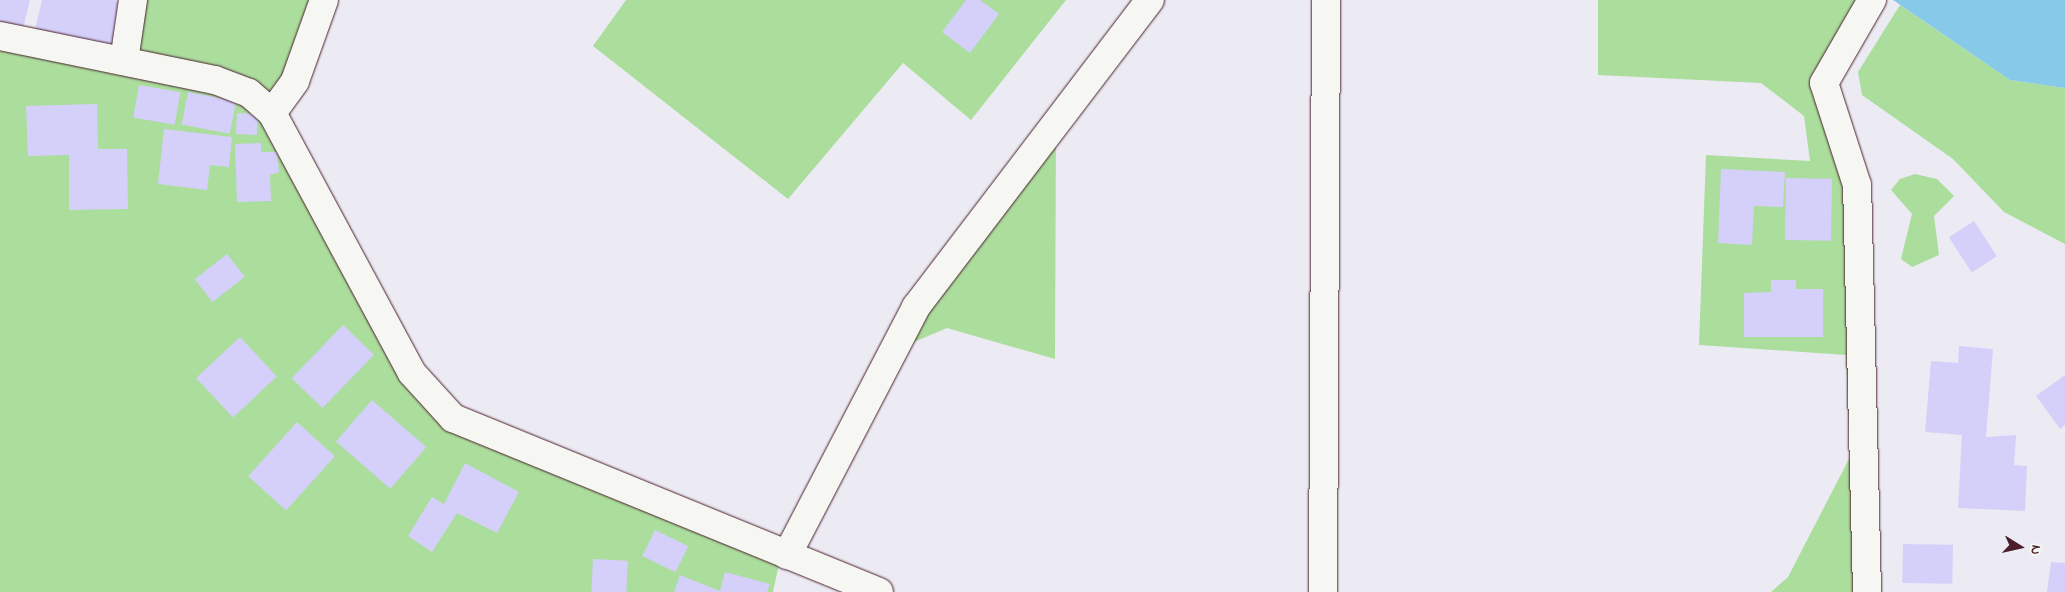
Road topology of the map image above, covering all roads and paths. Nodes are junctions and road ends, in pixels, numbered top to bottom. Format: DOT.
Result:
graph roads {
  1 [pos="133,0"];
  2 [pos="324,0"];
  3 [pos="1150,0"];
  4 [pos="1326,0"];
  5 [pos="1872,0"];
  6 [pos="0,36"];
  7 [pos="124,61"];
  8 [pos="272,113"];
  9 [pos="787,555"];
  10 [pos="879,592"];
  11 [pos="1323,592"];
  12 [pos="1867,592"];
  1 -- 7 [label="street"];
  2 -- 8 [label="street"];
  3 -- 9 [label="street"];
  4 -- 11 [label="street"];
  5 -- 12 [label="street"];
  6 -- 7 [label="street"];
  7 -- 8 [label="street"];
  8 -- 9 [label="street"];
  9 -- 10 [label="street"];
}
